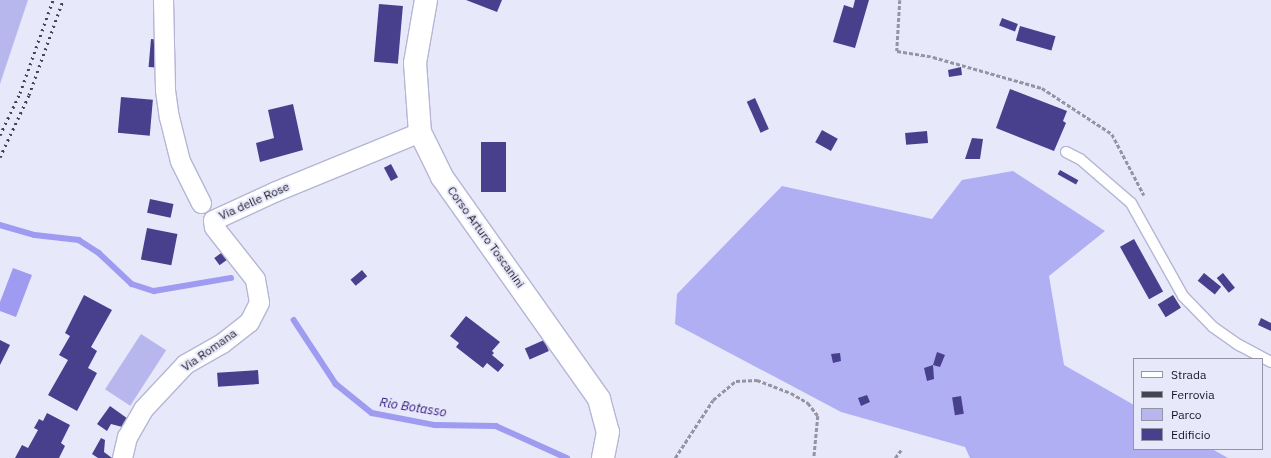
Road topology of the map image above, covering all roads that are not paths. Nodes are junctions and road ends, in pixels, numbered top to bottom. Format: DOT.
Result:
graph roads {
  1 [pos="163,0"];
  2 [pos="426,0"];
  3 [pos="420,132"];
  4 [pos="1066,152"];
  5 [pos="200,203"];
  6 [pos="213,220"];
  7 [pos="1271,362"];
  8 [pos="122,458"];
  9 [pos="603,458"];
  1 -- 5 [label="street, Via delle Rose"];
  2 -- 3 [label="main road, Corso Arturo Toscanini"];
  3 -- 6 [label="street, Via delle Rose"];
  3 -- 9 [label="main road, Corso Arturo Toscanini"];
  4 -- 7 [label="lane"];
  5 -- 6 [label="lane, Via delle Rose"];
  6 -- 8 [label="street, Via Romana"];
}
